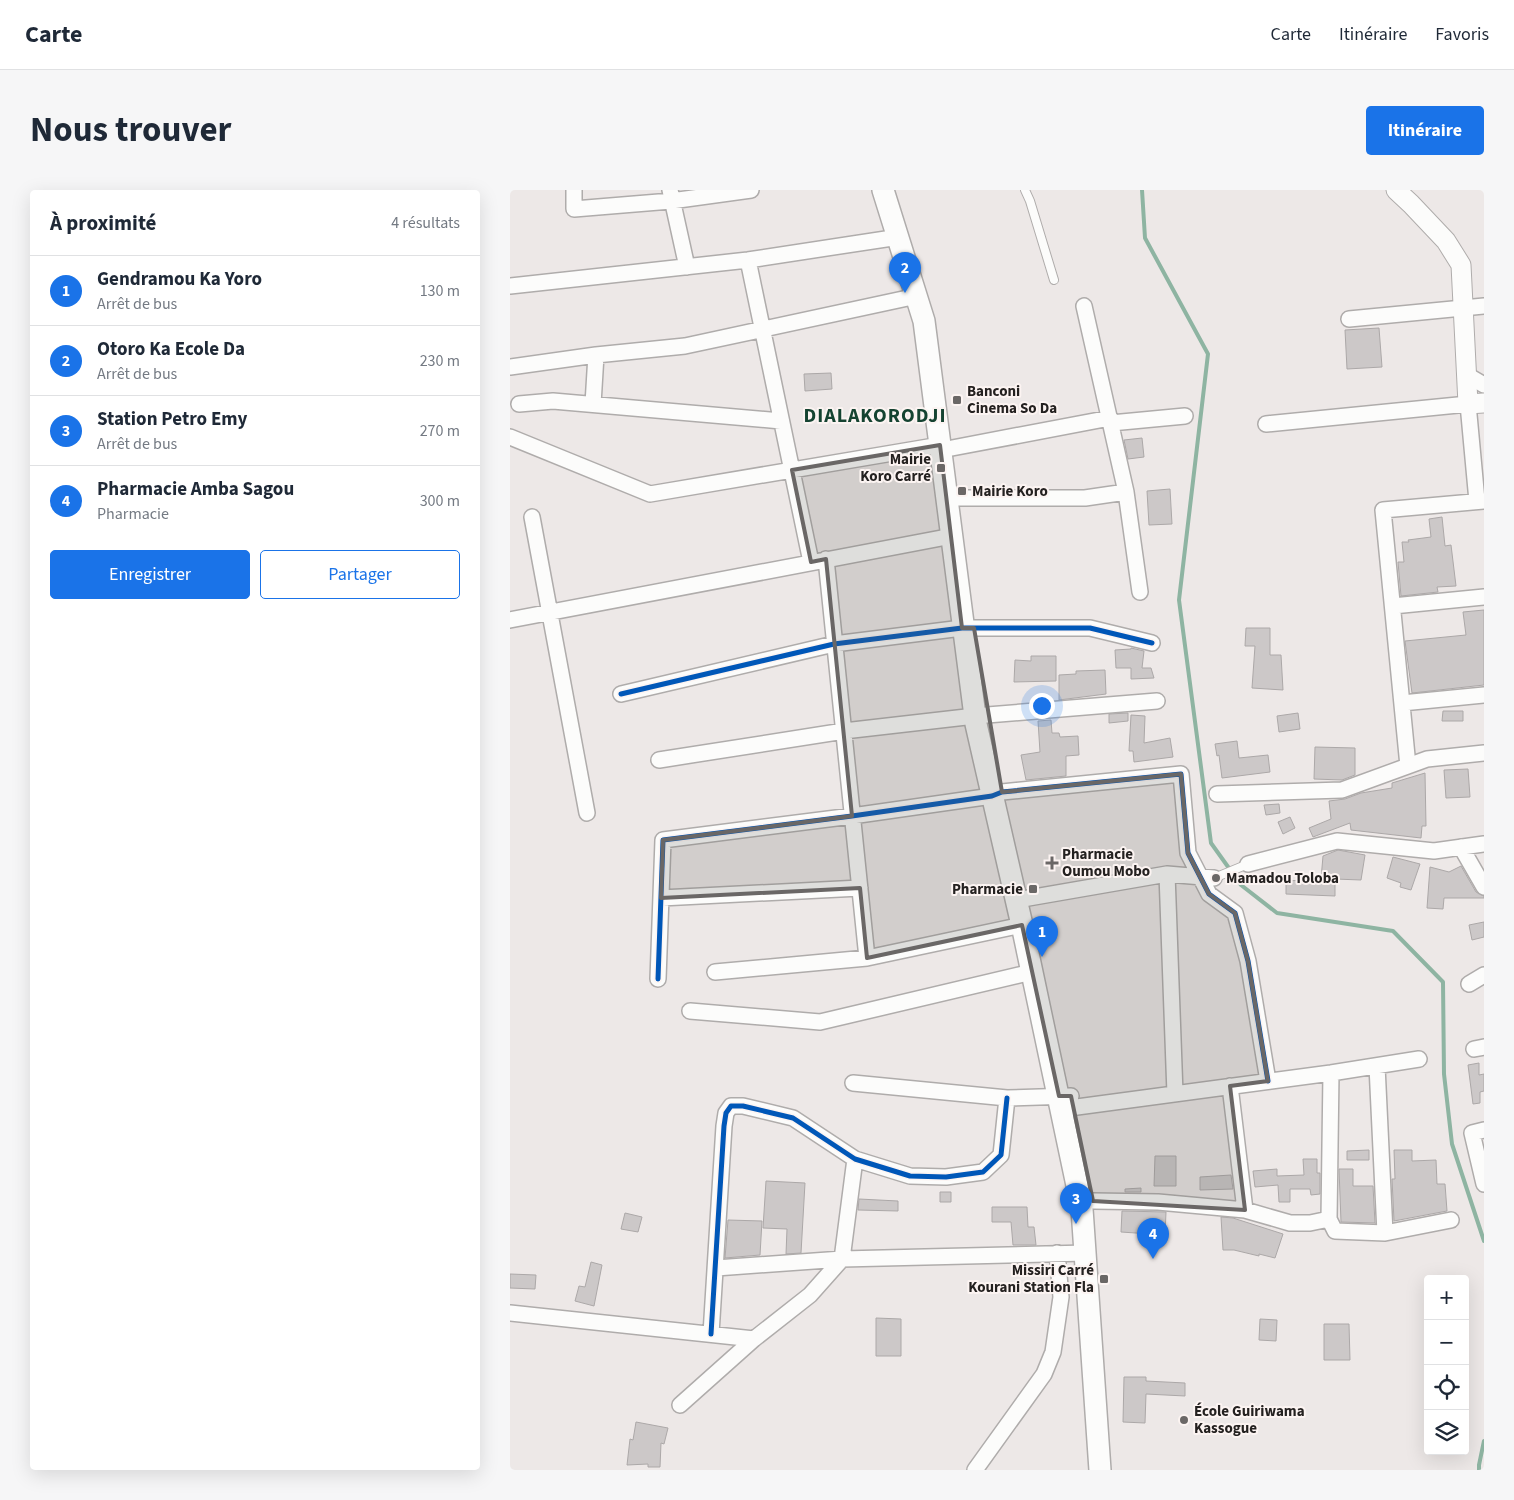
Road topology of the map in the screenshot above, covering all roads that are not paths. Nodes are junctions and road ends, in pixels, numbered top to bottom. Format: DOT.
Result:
graph roads {
  1 [pos="574,190"];
  2 [pos="751,190"];
  3 [pos="883,190"];
  4 [pos="897,190"];
  5 [pos="1025,190"];
  6 [pos="1396,190"];
  7 [pos="671,195"];
  8 [pos="899,237"];
  9 [pos="748,260"];
  10 [pos="688,267"];
  11 [pos="1054,280"];
  12 [pos="510,286"];
  13 [pos="917,296"];
  14 [pos="1084,306"];
  15 [pos="1484,306"];
  16 [pos="1463,308"];
  17 [pos="1349,319"];
  18 [pos="763,330"];
  19 [pos="596,355"];
  20 [pos="510,367"];
  21 [pos="1467,375"];
  22 [pos="1484,384"];
  23 [pos="520,404"];
  24 [pos="593,404"];
  25 [pos="1476,404"];
  26 [pos="1185,416"];
  27 [pos="782,421"];
  28 [pos="1110,421"];
  29 [pos="1266,424"];
  30 [pos="510,437"];
  31 [pos="946,446"];
  32 [pos="792,470"];
  33 [pos="1126,492"];
  34 [pos="958,498"];
  35 [pos="1481,501"];
  36 [pos="532,517"];
  37 [pos="952,536"];
  38 [pos="818,561"];
  39 [pos="1140,592"];
  40 [pos="1484,597"];
  41 [pos="1392,606"];
  42 [pos="550,612"];
  43 [pos="510,620"];
  44 [pos="968,628"];
  45 [pos="1152,642"];
  46 [pos="834,644"];
  47 [pos="621,694"];
  48 [pos="1484,695"];
  49 [pos="1157,701"];
  50 [pos="1402,703"];
  51 [pos="980,715"];
  52 [pos="844,732"];
  53 [pos="1484,753"];
  54 [pos="659,760"];
  55 [pos="1408,766"];
  56 [pos="997,794"];
  57 [pos="1217,794"];
  58 [pos="587,814"];
  59 [pos="852,816"];
  60 [pos="1484,844"];
  61 [pos="1461,847"];
  62 [pos="1248,864"];
  63 [pos="1166,874"];
  64 [pos="1207,878"];
  65 [pos="1484,887"];
  66 [pos="860,888"];
  67 [pos="661,898"];
  68 [pos="1022,899"];
  69 [pos="1022,925"];
  70 [pos="867,958"];
  71 [pos="715,972"];
  72 [pos="1032,972"];
  73 [pos="1484,975"];
  74 [pos="658,979"];
  75 [pos="1469,984"];
  76 [pos="690,1011"];
  77 [pos="1418,1059"];
  78 [pos="1377,1066"];
  79 [pos="1331,1073"];
  80 [pos="1268,1081"];
  81 [pos="853,1083"];
  82 [pos="1230,1086"];
  83 [pos="1175,1094"];
  84 [pos="1007,1098"];
  85 [pos="1066,1102"];
  86 [pos="1484,1130"];
  87 [pos="855,1159"];
  88 [pos="1484,1184"];
  89 [pos="1093,1202"];
  90 [pos="1245,1210"];
  91 [pos="1329,1219"];
  92 [pos="1451,1220"];
  93 [pos="1386,1233"];
  94 [pos="1057,1253"];
  95 [pos="1086,1253"];
  96 [pos="842,1259"];
  97 [pos="716,1268"];
  98 [pos="510,1313"];
  99 [pos="711,1334"];
  100 [pos="754,1339"];
  101 [pos="680,1405"];
  102 [pos="975,1470"];
  103 [pos="1100,1470"];
  104 [pos="1111,1470"];
  1 -- 7 [label="street"];
  2 -- 7 [label="street"];
  3 -- 8 [label="main road"];
  4 -- 31 [label="main road"];
  5 -- 11 [label="lane"];
  6 -- 16 [label="street"];
  7 -- 10 [label="street"];
  8 -- 9 [label="street"];
  8 -- 13 [label="main road"];
  9 -- 10 [label="street"];
  9 -- 18 [label="street"];
  10 -- 12 [label="street"];
  13 -- 18 [label="street"];
  13 -- 31 [label="main road"];
  14 -- 28 [label="street"];
  15 -- 16 [label="street"];
  16 -- 17 [label="street"];
  16 -- 21 [label="street"];
  18 -- 19 [label="street"];
  18 -- 27 [label="street"];
  19 -- 20 [label="street"];
  19 -- 24 [label="street"];
  21 -- 22 [label="street"];
  21 -- 25 [label="street"];
  23 -- 24 [label="street"];
  24 -- 27 [label="street"];
  25 -- 29 [label="street"];
  25 -- 35 [label="street"];
  26 -- 28 [label="street"];
  27 -- 32 [label="street"];
  28 -- 31 [label="street"];
  28 -- 33 [label="street"];
  30 -- 32 [label="street"];
  31 -- 32 [label="street"];
  31 -- 34 [label="main road"];
  31 -- 37 [label="main road"];
  32 -- 38 [label="street"];
  33 -- 34 [label="street"];
  33 -- 39 [label="street"];
  34 -- 44 [label="main road"];
  35 -- 41 [label="street"];
  36 -- 42 [label="street"];
  37 -- 38 [label="street"];
  37 -- 44 [label="main road"];
  38 -- 42 [label="street"];
  38 -- 46 [label="street"];
  40 -- 41 [label="street"];
  41 -- 50 [label="street"];
  42 -- 43 [label="street"];
  42 -- 58 [label="street"];
  44 -- 45 [label="street"];
  44 -- 46 [label="street"];
  44 -- 51 [label="main road"];
  46 -- 47 [label="street"];
  46 -- 52 [label="street"];
  48 -- 50 [label="street"];
  49 -- 51 [label="street"];
  50 -- 55 [label="street"];
  51 -- 52 [label="street"];
  51 -- 56 [label="main road"];
  52 -- 54 [label="street"];
  52 -- 59 [label="street"];
  53 -- 55 [label="street"];
  55 -- 57 [label="street"];
  56 -- 59 [label="street"];
  56 -- 64 [label="street"];
  56 -- 68 [label="main road"];
  59 -- 66 [label="street"];
  59 -- 67 [label="street"];
  60 -- 61 [label="street"];
  61 -- 62 [label="street"];
  61 -- 65 [label="street"];
  62 -- 64 [label="lane"];
  63 -- 64 [label="street"];
  63 -- 68 [label="street"];
  63 -- 83 [label="street"];
  64 -- 80 [label="street"];
  66 -- 67 [label="street"];
  66 -- 70 [label="street"];
  67 -- 74 [label="street"];
  68 -- 69 [label="main road"];
  68 -- 85 [label="main road"];
  69 -- 70 [label="street"];
  69 -- 72 [label="main road"];
  70 -- 71 [label="street"];
  72 -- 76 [label="street"];
  72 -- 85 [label="main road"];
  73 -- 75 [label="street"];
  77 -- 78 [label="street"];
  78 -- 79 [label="street"];
  78 -- 93 [label="street"];
  79 -- 80 [label="street"];
  79 -- 91 [label="street"];
  80 -- 82 [label="street"];
  81 -- 84 [label="street"];
  82 -- 83 [label="street"];
  82 -- 90 [label="street"];
  83 -- 85 [label="street"];
  84 -- 85 [label="street"];
  84 -- 87 [label="street"];
  85 -- 89 [label="main road"];
  85 -- 95 [label="main road"];
  86 -- 88 [label="street"];
  87 -- 96 [label="street"];
  87 -- 97 [label="street"];
  89 -- 90 [label="street"];
  89 -- 104 [label="main road"];
  90 -- 91 [label="street"];
  91 -- 93 [label="street"];
  92 -- 93 [label="street"];
  94 -- 95 [label="street"];
  94 -- 96 [label="street"];
  94 -- 102 [label="street"];
  95 -- 103 [label="main road"];
  96 -- 97 [label="street"];
  96 -- 100 [label="street"];
  97 -- 99 [label="street"];
  98 -- 99 [label="street"];
  99 -- 100 [label="street"];
  100 -- 101 [label="street"];
}
